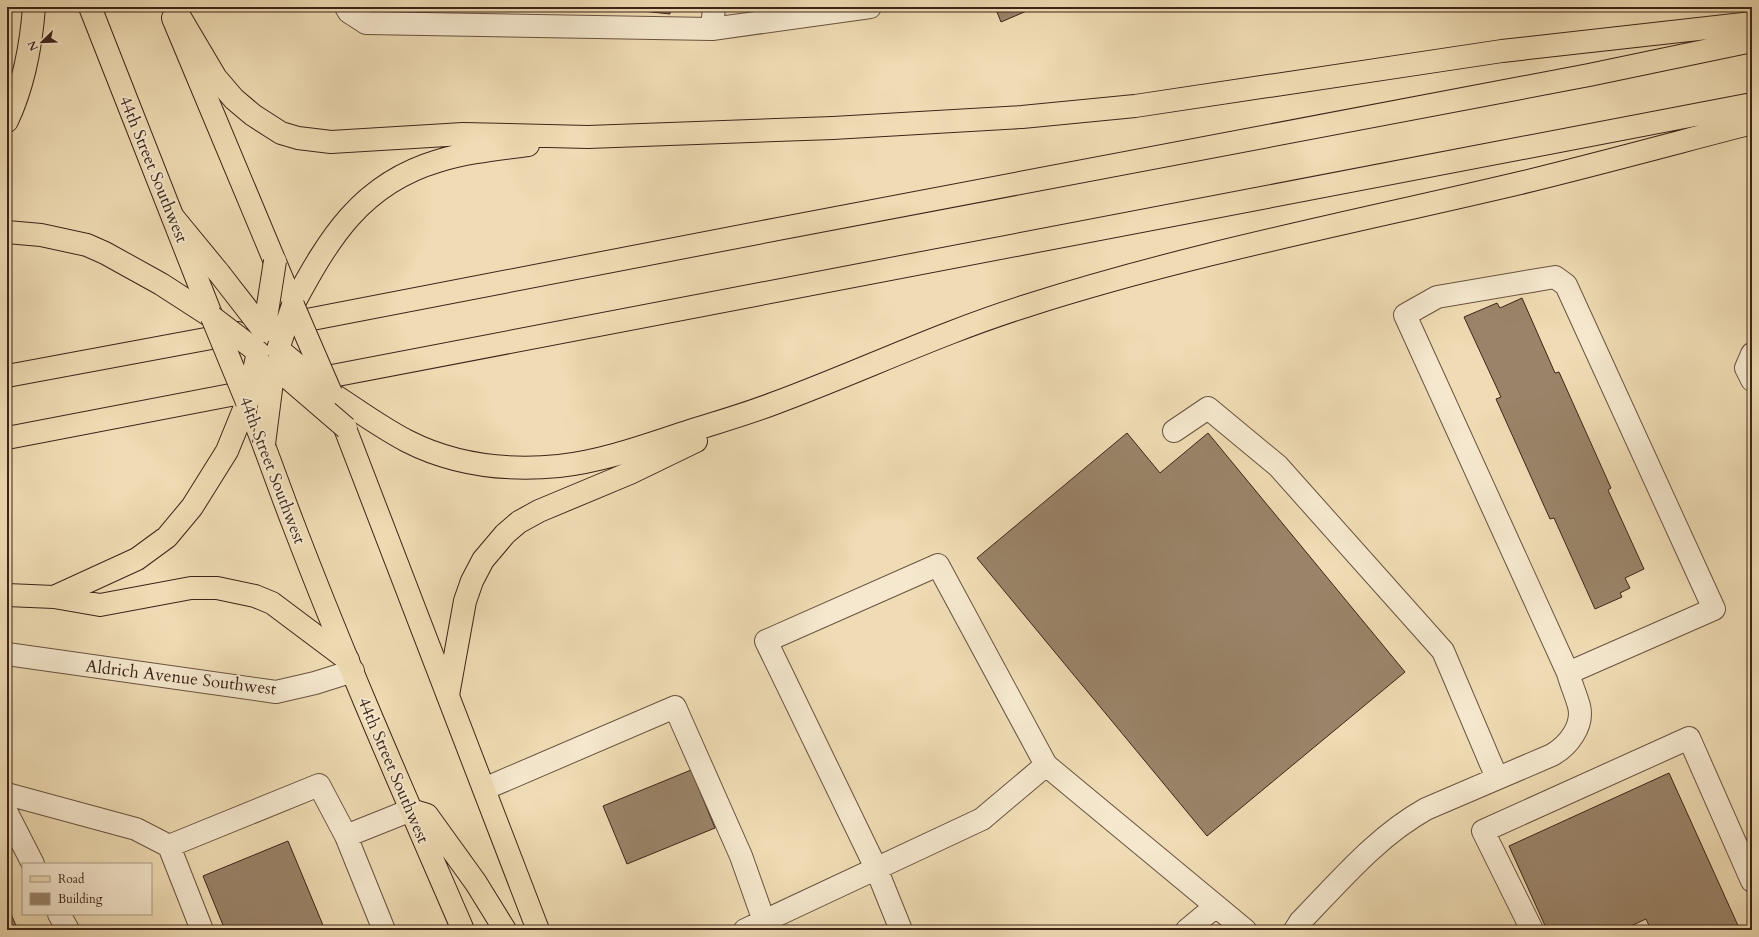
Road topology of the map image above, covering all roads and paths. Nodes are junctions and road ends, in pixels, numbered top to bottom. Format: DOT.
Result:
graph roads {
  1 [pos="34,7"];
  2 [pos="90,7"];
  3 [pos="168,7"];
  4 [pos="174,7"];
  5 [pos="346,7"];
  6 [pos="714,7"];
  7 [pos="870,7"];
  8 [pos="1752,23"];
  9 [pos="712,29"];
  10 [pos="1752,41"];
  11 [pos="1752,104"];
  12 [pos="7,122"];
  13 [pos="1752,123"];
  14 [pos="588,137"];
  15 [pos="173,217"];
  16 [pos="7,232"];
  17 [pos="275,261"];
  18 [pos="293,305"];
  19 [pos="212,318"];
  20 [pos="269,349"];
  21 [pos="1752,354"];
  22 [pos="7,376"];
  23 [pos="1752,380"];
  24 [pos="331,393"];
  25 [pos="247,402"];
  26 [pos="773,404"];
  27 [pos="346,428"];
  28 [pos="1174,431"];
  29 [pos="7,438"];
  30 [pos="264,444"];
  31 [pos="7,595"];
  32 [pos="54,597"];
  33 [pos="7,654"];
  34 [pos="350,666"];
  35 [pos="1568,673"];
  36 [pos="448,694"];
  37 [pos="1046,765"];
  38 [pos="1498,778"];
  39 [pos="484,789"];
  40 [pos="7,794"];
  41 [pos="411,810"];
  42 [pos="7,813"];
  43 [pos="346,836"];
  44 [pos="169,846"];
  45 [pos="32,863"];
  46 [pos="876,868"];
  47 [pos="1752,881"];
  48 [pos="1216,906"];
  49 [pos="60,915"];
  50 [pos="764,921"];
  51 [pos="68,930"];
  52 [pos="202,930"];
  53 [pos="384,930"];
  54 [pos="463,930"];
  55 [pos="505,930"];
  56 [pos="538,930"];
  57 [pos="745,930"];
  58 [pos="901,930"];
  59 [pos="1187,930"];
  60 [pos="1245,930"];
  61 [pos="1294,930"];
  62 [pos="1532,930"];
  1 -- 12 [label="main road"];
  2 -- 15 [label="main road, 44th Street Southwest"];
  3 -- 17 [label="main road"];
  4 -- 14 [label="main road"];
  5 -- 9 [label="street"];
  6 -- 9 [label="street"];
  7 -- 9 [label="street"];
  8 -- 14 [label="main road"];
  10 -- 22 [label="main road"];
  11 -- 29 [label="main road"];
  13 -- 26 [label="main road"];
  14 -- 18 [label="main road"];
  15 -- 19 [label="main road, 44th Street Southwest"];
  15 -- 20 [label="main road, bridge"];
  16 -- 19 [label="main road"];
  17 -- 18 [label="main road"];
  17 -- 20 [label="main road, bridge"];
  18 -- 20 [label="main road, bridge"];
  18 -- 24 [label="main road, bridge"];
  19 -- 20 [label="main road, bridge"];
  19 -- 25 [label="main road, 44th Street Southwest, bridge"];
  20 -- 24 [label="main road, bridge"];
  20 -- 25 [label="main road, bridge"];
  20 -- 27 [label="main road, bridge"];
  20 -- 30 [label="main road, bridge"];
  21 -- 23 [label="street"];
  24 -- 26 [label="main road"];
  24 -- 27 [label="main road"];
  25 -- 30 [label="main road, 44th Street Southwest"];
  25 -- 32 [label="main road"];
  26 -- 36 [label="main road"];
  27 -- 36 [label="main road"];
  28 -- 38 [label="street"];
  30 -- 34 [label="main road, 44th Street Southwest"];
  31 -- 32 [label="main road"];
  32 -- 34 [label="main road"];
  33 -- 34 [label="street, Aldrich Avenue Southwest"];
  34 -- 41 [label="main road, 44th Street Southwest"];
  35 -- 35 [label="street"];
  35 -- 38 [label="street"];
  36 -- 39 [label="main road"];
  37 -- 46 [label="street"];
  37 -- 46 [label="street"];
  37 -- 48 [label="street"];
  38 -- 61 [label="street"];
  39 -- 50 [label="street"];
  39 -- 56 [label="main road"];
  40 -- 44 [label="street"];
  41 -- 43 [label="street"];
  41 -- 54 [label="main road, 44th Street Southwest"];
  41 -- 55 [label="main road"];
  42 -- 45 [label="street"];
  43 -- 44 [label="street"];
  43 -- 53 [label="street"];
  44 -- 52 [label="street"];
  46 -- 50 [label="street"];
  46 -- 58 [label="street"];
  47 -- 62 [label="street"];
  48 -- 59 [label="street"];
  48 -- 60 [label="street"];
  49 -- 51 [label="street"];
  50 -- 57 [label="street"];
}
